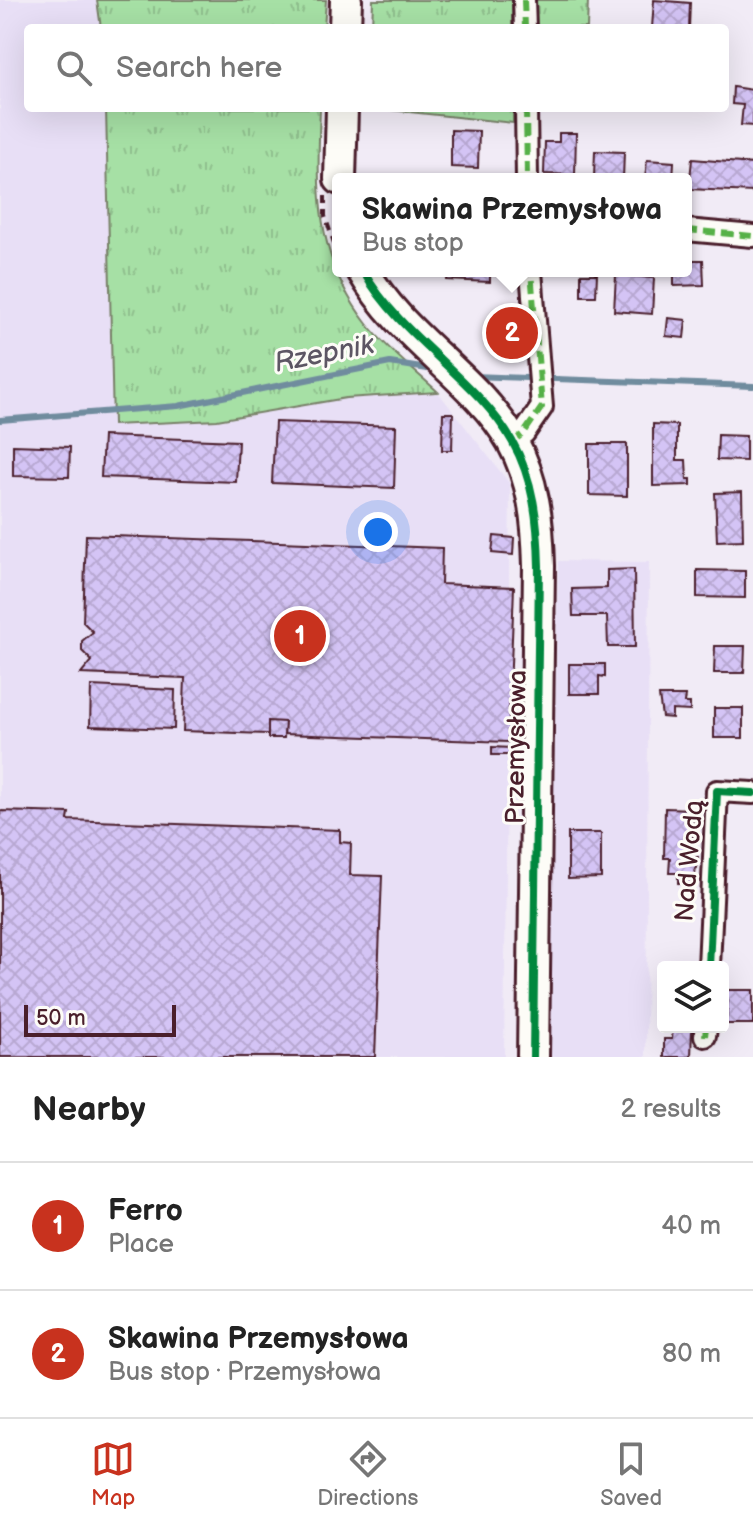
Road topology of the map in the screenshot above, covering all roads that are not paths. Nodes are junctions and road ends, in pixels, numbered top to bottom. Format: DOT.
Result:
graph roads {
  1 [pos="346,0"];
  2 [pos="524,0"];
  3 [pos="345,24"];
  4 [pos="525,24"];
  5 [pos="342,112"];
  6 [pos="526,112"];
  7 [pos="340,173"];
  8 [pos="527,173"];
  9 [pos="692,231"];
  10 [pos="753,236"];
  11 [pos="367,277"];
  12 [pos="531,277"];
  13 [pos="512,442"];
  14 [pos="753,793"];
  15 [pos="709,961"];
  16 [pos="533,1057"];
  1 -- 3 [label="street"];
  2 -- 4 [label="street"];
  5 -- 7 [label="street"];
  6 -- 8 [label="street"];
  9 -- 10 [label="street"];
  11 -- 13 [label="street, Przemysłowa"];
  12 -- 13 [label="street"];
  13 -- 16 [label="street, Przemysłowa"];
  14 -- 15 [label="street, Nad Wodą"];
}
